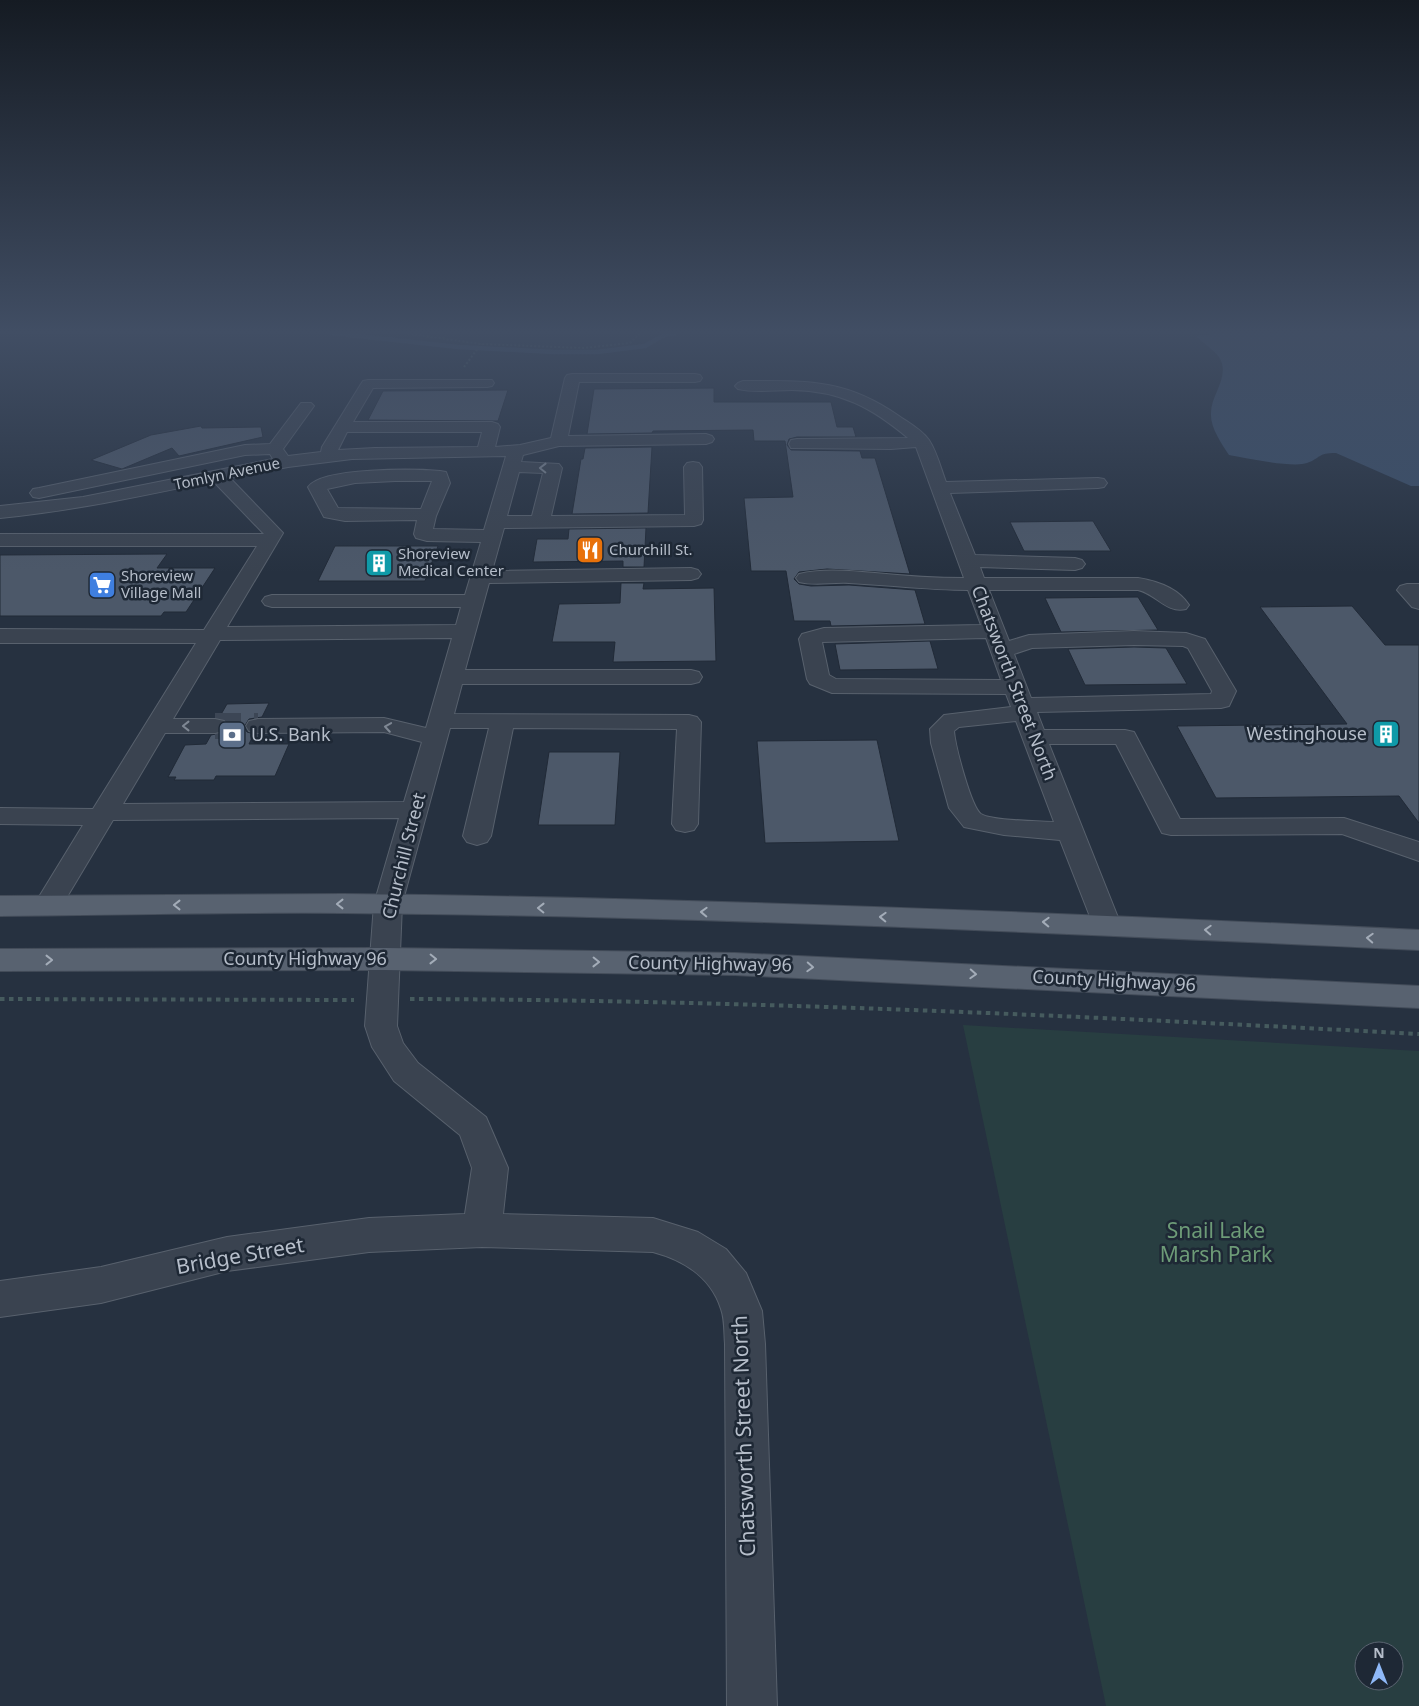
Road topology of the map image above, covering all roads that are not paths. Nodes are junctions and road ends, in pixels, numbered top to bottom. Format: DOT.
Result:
graph roads {
  1 [pos="303,413"];
  2 [pos="351,413"];
  3 [pos="565,413"];
  4 [pos="880,413"];
  5 [pos="342,427"];
  6 [pos="706,439"];
  7 [pos="559,441"];
  8 [pos="922,442"];
  9 [pos="797,444"];
  10 [pos="485,451"];
  11 [pos="280,456"];
  12 [pos="329,456"];
  13 [pos="514,459"];
  14 [pos="693,467"];
  15 [pos="218,476"];
  16 [pos="1098,483"];
  17 [pos="939,488"];
  18 [pos="20,511"];
  19 [pos="0,512"];
  20 [pos="427,516"];
  21 [pos="540,522"];
  22 [pos="494,529"];
  23 [pos="0,540"];
  24 [pos="270,540"];
  25 [pos="968,561"];
  26 [pos="1075,564"];
  27 [pos="691,574"];
  28 [pos="481,577"];
  29 [pos="806,578"];
  30 [pos="976,582"];
  31 [pos="1419,590"];
  32 [pos="474,600"];
  33 [pos="272,602"];
  34 [pos="1419,603"];
  35 [pos="1179,605"];
  36 [pos="465,631"];
  37 [pos="212,635"];
  38 [pos="0,636"];
  39 [pos="997,639"];
  40 [pos="452,677"];
  41 [pos="691,677"];
  42 [pos="1025,711"];
  43 [pos="503,721"];
  44 [pos="157,726"];
  45 [pos="215,726"];
  46 [pos="258,726"];
  47 [pos="438,729"];
  48 [pos="415,810"];
  49 [pos="103,815"];
  50 [pos="0,816"];
  51 [pos="685,824"];
  52 [pos="1071,832"];
  53 [pos="477,836"];
  54 [pos="1419,852"];
  55 [pos="388,904"];
  56 [pos="0,906"];
  57 [pos="48,906"];
  58 [pos="1106,925"];
  59 [pos="1419,940"];
  60 [pos="384,959"];
  61 [pos="0,960"];
  62 [pos="1419,997"];
  63 [pos="482,1230"];
  64 [pos="0,1299"];
  65 [pos="752,1706"];
  1 -- 11 [label="street"];
  2 -- 5 [label="street"];
  3 -- 7 [label="street"];
  4 -- 8 [label="street"];
  5 -- 10 [label="street"];
  5 -- 12 [label="street"];
  6 -- 7 [label="street"];
  7 -- 13 [label="street"];
  8 -- 9 [label="street"];
  8 -- 17 [label="street, Chatsworth Street North"];
  10 -- 12 [label="street, Tomlyn Avenue"];
  10 -- 13 [label="street, Tomlyn Avenue"];
  11 -- 12 [label="street, Tomlyn Avenue"];
  11 -- 15 [label="street, Tomlyn Avenue"];
  11 -- 18 [label="street"];
  21 -- 13 [label="street, one-way"];
  13 -- 22 [label="street, Churchill Street"];
  14 -- 21 [label="street"];
  15 -- 18 [label="street, Tomlyn Avenue"];
  15 -- 24 [label="street"];
  16 -- 17 [label="street"];
  17 -- 25 [label="street, Chatsworth Street North"];
  18 -- 19 [label="street, Tomlyn Avenue"];
  20 -- 20 [label="street"];
  20 -- 22 [label="street"];
  21 -- 22 [label="street"];
  22 -- 28 [label="street, Churchill Street"];
  23 -- 24 [label="street"];
  24 -- 37 [label="street"];
  25 -- 26 [label="street"];
  25 -- 30 [label="street, Chatsworth Street North"];
  27 -- 28 [label="street"];
  28 -- 32 [label="street, Churchill Street"];
  29 -- 30 [label="street"];
  30 -- 35 [label="street"];
  30 -- 39 [label="street, Chatsworth Street North"];
  31 -- 34 [label="street"];
  32 -- 33 [label="street"];
  32 -- 36 [label="street, Churchill Street"];
  36 -- 37 [label="street"];
  36 -- 40 [label="street, Churchill Street"];
  37 -- 38 [label="street"];
  37 -- 44 [label="street"];
  39 -- 42 [label="street, Chatsworth Street North"];
  39 -- 42 [label="street"];
  39 -- 42 [label="street"];
  40 -- 41 [label="street"];
  40 -- 47 [label="street, Churchill Street"];
  42 -- 52 [label="street, Chatsworth Street North"];
  42 -- 52 [label="street"];
  42 -- 54 [label="street"];
  43 -- 47 [label="street"];
  43 -- 51 [label="street"];
  43 -- 53 [label="street"];
  45 -- 44 [label="street, one-way"];
  44 -- 49 [label="street"];
  47 -- 46 [label="street, one-way"];
  47 -- 48 [label="street, Churchill Street"];
  48 -- 49 [label="street"];
  48 -- 55 [label="street, Churchill Street"];
  49 -- 50 [label="street"];
  49 -- 57 [label="street"];
  52 -- 58 [label="street, Chatsworth Street North"];
  55 -- 57 [label="main road, one-way"];
  58 -- 55 [label="main road, one-way"];
  55 -- 60 [label="street, Churchill Street"];
  56 -- 57 [label="main road"];
  59 -- 58 [label="main road, one-way"];
  61 -- 60 [label="main road, County Highway 96, one-way"];
  60 -- 62 [label="main road, County Highway 96, one-way"];
  60 -- 63 [label="street, Churchill Street"];
  63 -- 64 [label="street, Bridge Street"];
  63 -- 65 [label="street, Chatsworth Street North"];
}
